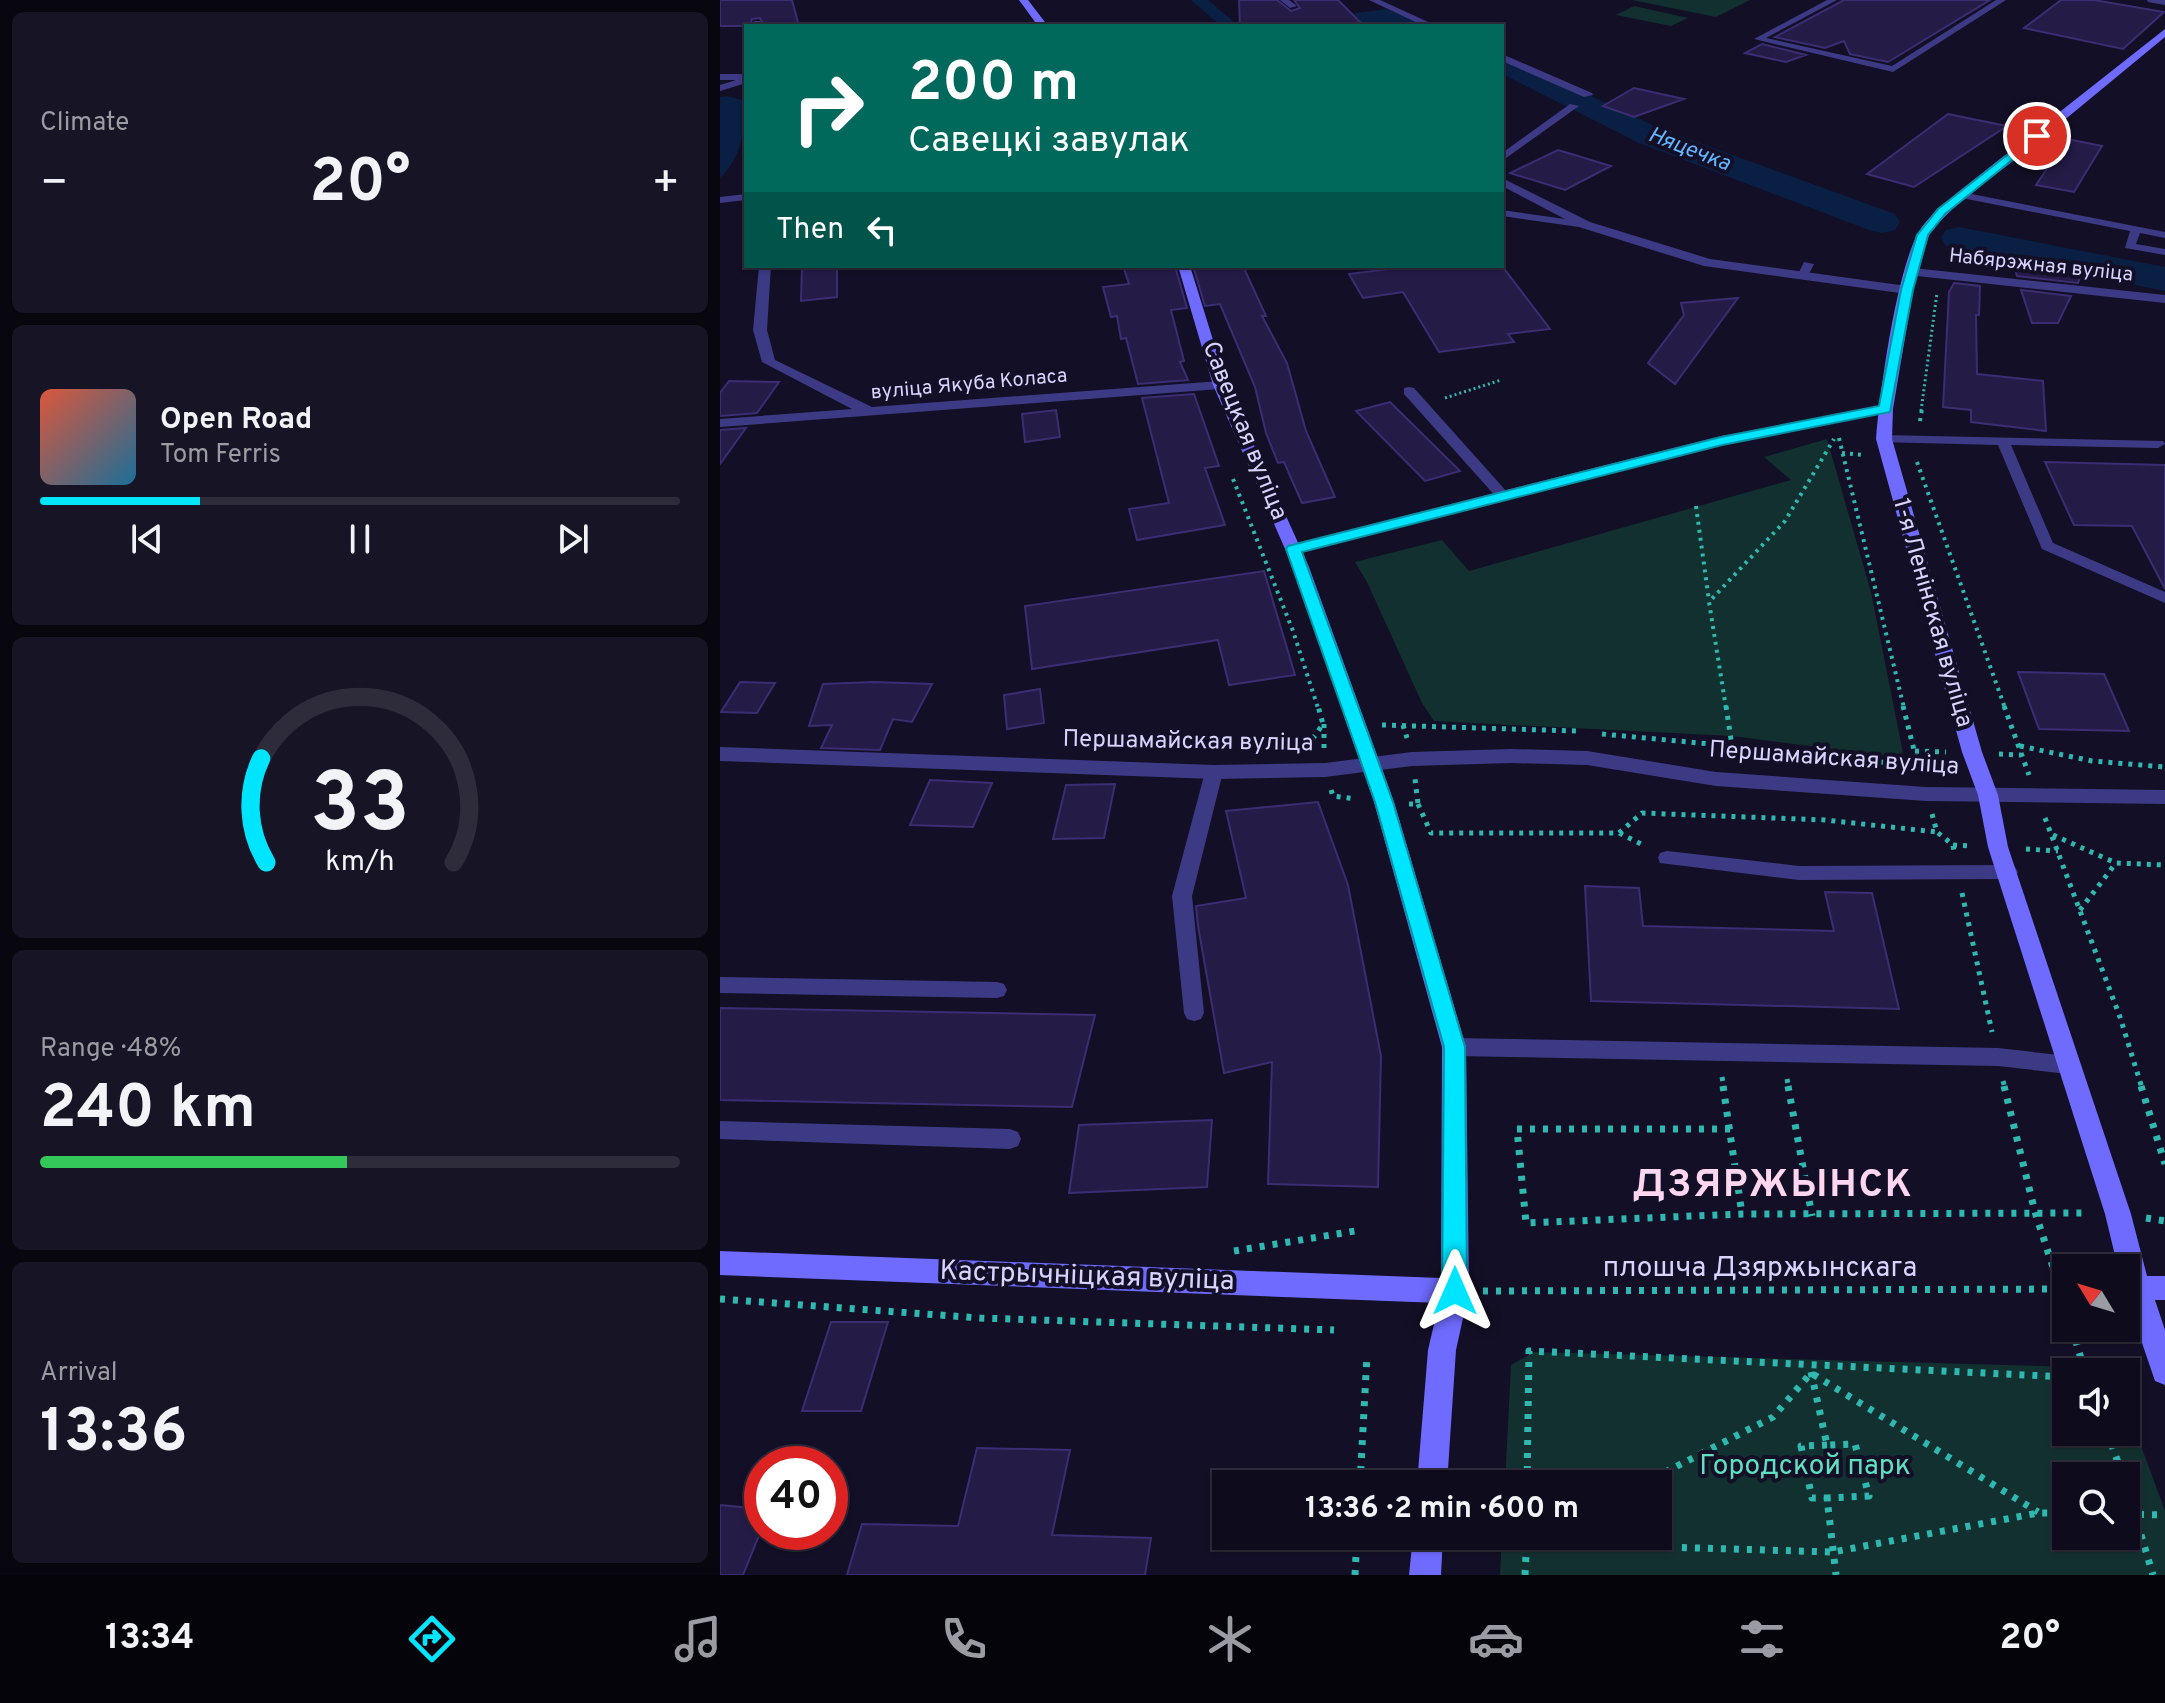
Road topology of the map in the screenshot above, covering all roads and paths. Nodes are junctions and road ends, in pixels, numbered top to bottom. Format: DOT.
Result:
graph roads {
  1 [pos="1023,0"];
  2 [pos="1284,0"];
  3 [pos="1373,0"];
  4 [pos="1833,0"];
  5 [pos="2002,0"];
  6 [pos="2151,0"];
  7 [pos="2165,2"];
  8 [pos="1293,6"];
  9 [pos="1041,24"];
  10 [pos="1427,24"];
  11 [pos="2165,32"];
  12 [pos="1504,58"];
  13 [pos="720,77"];
  14 [pos="744,79"];
  15 [pos="744,80"];
  16 [pos="720,88"];
  17 [pos="1588,95"];
  18 [pos="1574,106"];
  19 [pos="1504,157"];
  20 [pos="1504,182"];
  21 [pos="1961,195"];
  22 [pos="744,197"];
  23 [pos="720,200"];
  24 [pos="1504,213"];
  25 [pos="1586,225"];
  26 [pos="2136,230"];
  27 [pos="2165,235"];
  28 [pos="2165,252"];
  29 [pos="765,268"];
  30 [pos="1185,268"];
  31 [pos="1913,272"];
  32 [pos="1907,290"];
  33 [pos="2165,299"];
  34 [pos="1501,380"];
  35 [pos="1220,385"];
  36 [pos="1409,391"];
  37 [pos="1421,406"];
  38 [pos="1886,409"];
  39 [pos="872,413"];
  40 [pos="720,423"];
  41 [pos="1822,436"];
  42 [pos="1884,439"];
  43 [pos="2003,442"];
  44 [pos="2158,444"];
  45 [pos="1842,453"];
  46 [pos="1888,458"];
  47 [pos="1230,471"];
  48 [pos="1503,496"];
  49 [pos="1696,506"];
  50 [pos="1294,549"];
  51 [pos="2165,598"];
  52 [pos="1709,602"];
  53 [pos="1323,724"];
  54 [pos="2020,746"];
  55 [pos="720,754"];
  56 [pos="1368,764"];
  57 [pos="1918,766"];
  58 [pos="2165,767"];
  59 [pos="1214,772"];
  60 [pos="1988,795"];
  61 [pos="2037,796"];
  62 [pos="2165,797"];
  63 [pos="1418,804"];
  64 [pos="1937,832"];
  65 [pos="1619,833"];
  66 [pos="2052,834"];
  67 [pos="1667,858"];
  68 [pos="2116,863"];
  69 [pos="2165,865"];
  70 [pos="2008,872"];
  71 [pos="2080,910"];
  72 [pos="720,985"];
  73 [pos="997,990"];
  74 [pos="1194,1013"];
  75 [pos="1454,1047"];
  76 [pos="1718,1053"];
  77 [pos="1783,1054"];
  78 [pos="2068,1065"];
  79 [pos="1730,1129"];
  80 [pos="720,1130"];
  81 [pos="1010,1139"];
  82 [pos="2164,1162"];
  83 [pos="1742,1214"];
  84 [pos="2118,1214"];
  85 [pos="1812,1216"];
  86 [pos="2165,1221"];
  87 [pos="2128,1254"];
  88 [pos="720,1263"];
  89 [pos="2140,1288"];
  90 [pos="2165,1288"];
  91 [pos="2052,1289"];
  92 [pos="1455,1291"];
  93 [pos="2140,1297"];
  94 [pos="720,1299"];
  95 [pos="1334,1330"];
  96 [pos="1367,1355"];
  97 [pos="1811,1369"];
  98 [pos="2165,1371"];
  99 [pos="2052,1377"];
  100 [pos="1827,1445"];
  101 [pos="1361,1470"];
  102 [pos="1433,1470"];
  103 [pos="1527,1470"];
  104 [pos="1669,1470"];
  105 [pos="1827,1498"];
  106 [pos="2038,1513"];
  107 [pos="2052,1513"];
  108 [pos="2140,1514"];
  109 [pos="2165,1515"];
  110 [pos="2140,1525"];
  111 [pos="1672,1546"];
  112 [pos="1356,1550"];
  113 [pos="1427,1550"];
  114 [pos="1526,1550"];
  115 [pos="1833,1552"];
  116 [pos="1355,1575"];
  117 [pos="1425,1575"];
  118 [pos="1525,1575"];
  119 [pos="1836,1575"];
  120 [pos="2153,1575"];
  1 -- 9 [label="main road"];
  2 -- 8 [label="lane"];
  3 -- 10 [label="street"];
  4 -- 5 [label="lane"];
  6 -- 7 [label="street"];
  11 -- 21 [label="main road, 1-я Ленінская вуліца"];
  12 -- 17 [label="street"];
  13 -- 14 [label="street"];
  15 -- 16 [label="lane"];
  18 -- 19 [label="street"];
  20 -- 25 [label="street"];
  21 -- 26 [label="lane"];
  21 -- 31 [label="main road, 1-я Ленінская вуліца"];
  22 -- 23 [label="lane"];
  24 -- 25 [label="lane"];
  25 -- 32 [label="street"];
  26 -- 27 [label="lane"];
  26 -- 28 [label="lane"];
  29 -- 39 [label="street"];
  30 -- 35 [label="main road, Савецкая вуліца"];
  31 -- 32 [label="main road, 1-я Ленінская вуліца"];
  31 -- 33 [label="street, Набярэжная вуліца"];
  32 -- 38 [label="main road, 1-я Ленінская вуліца"];
  34 -- 37 [label="path"];
  35 -- 39 [label="street, вуліца Якуба Коласа"];
  35 -- 50 [label="main road, Савецкая вуліца"];
  36 -- 37 [label="lane"];
  37 -- 48 [label="lane"];
  38 -- 42 [label="main road, 1-я Ленінская вуліца"];
  38 -- 48 [label="street"];
  39 -- 40 [label="street, вуліца Якуба Коласа"];
  41 -- 52 [label="path"];
  42 -- 43 [label="lane"];
  42 -- 46 [label="main road, 1-я Ленінская вуліца"];
  43 -- 44 [label="lane"];
  43 -- 51 [label="lane"];
  45 -- 46 [label="path"];
  46 -- 54 [label="path"];
  46 -- 60 [label="main road, 1-я Ленінская вуліца"];
  47 -- 53 [label="path"];
  48 -- 50 [label="street"];
  49 -- 52 [label="path"];
  50 -- 56 [label="main road, Савецкая вуліца"];
  52 -- 57 [label="path"];
  54 -- 58 [label="path"];
  54 -- 61 [label="path"];
  55 -- 59 [label="street, Першамайская вуліца"];
  56 -- 59 [label="street, Першамайская вуліца"];
  56 -- 60 [label="street, Першамайская вуліца"];
  56 -- 75 [label="main road, Савецкая вуліца"];
  59 -- 74 [label="lane"];
  60 -- 61 [label="street, Першамайская вуліца"];
  60 -- 70 [label="main road, 1-я Ленінская вуліца"];
  61 -- 62 [label="street, Першамайская вуліца"];
  61 -- 66 [label="path"];
  63 -- 65 [label="path"];
  64 -- 65 [label="path"];
  65 -- 67 [label="path"];
  66 -- 68 [label="path"];
  66 -- 71 [label="path"];
  67 -- 70 [label="lane"];
  68 -- 69 [label="path"];
  68 -- 71 [label="path"];
  70 -- 78 [label="main road, 1-я Ленінская вуліца"];
  71 -- 82 [label="path"];
  72 -- 73 [label="lane"];
  75 -- 76 [label="lane"];
  75 -- 92 [label="main road, Савецкая вуліца"];
  76 -- 77 [label="lane"];
  76 -- 79 [label="path"];
  77 -- 78 [label="lane"];
  77 -- 85 [label="path"];
  78 -- 84 [label="main road, 1-я Ленінская вуліца"];
  79 -- 83 [label="path"];
  79 -- 83 [label="path"];
  80 -- 81 [label="lane"];
  83 -- 85 [label="path"];
  84 -- 85 [label="path"];
  84 -- 86 [label="path"];
  84 -- 87 [label="main road, 1-я Ленінская вуліца"];
  88 -- 92 [label="main road, Кастрычніцкая вуліца"];
  89 -- 90 [label="main road"];
  91 -- 92 [label="path, плошча Дзяржынскага"];
  92 -- 102 [label="main road, Савецкая вуліца"];
  93 -- 98 [label="main road, 1-я Ленінская вуліца"];
  94 -- 95 [label="path"];
  96 -- 101 [label="path"];
  97 -- 99 [label="path"];
  97 -- 100 [label="path"];
  97 -- 103 [label="path"];
  97 -- 104 [label="path"];
  97 -- 106 [label="path"];
  100 -- 105 [label="path"];
  100 -- 105 [label="path"];
  105 -- 115 [label="path"];
  106 -- 107 [label="path"];
  106 -- 115 [label="path"];
  108 -- 109 [label="path"];
  110 -- 120 [label="path"];
  111 -- 115 [label="path"];
  112 -- 116 [label="path"];
  113 -- 117 [label="main road"];
  114 -- 118 [label="path"];
  115 -- 119 [label="path"];
}
